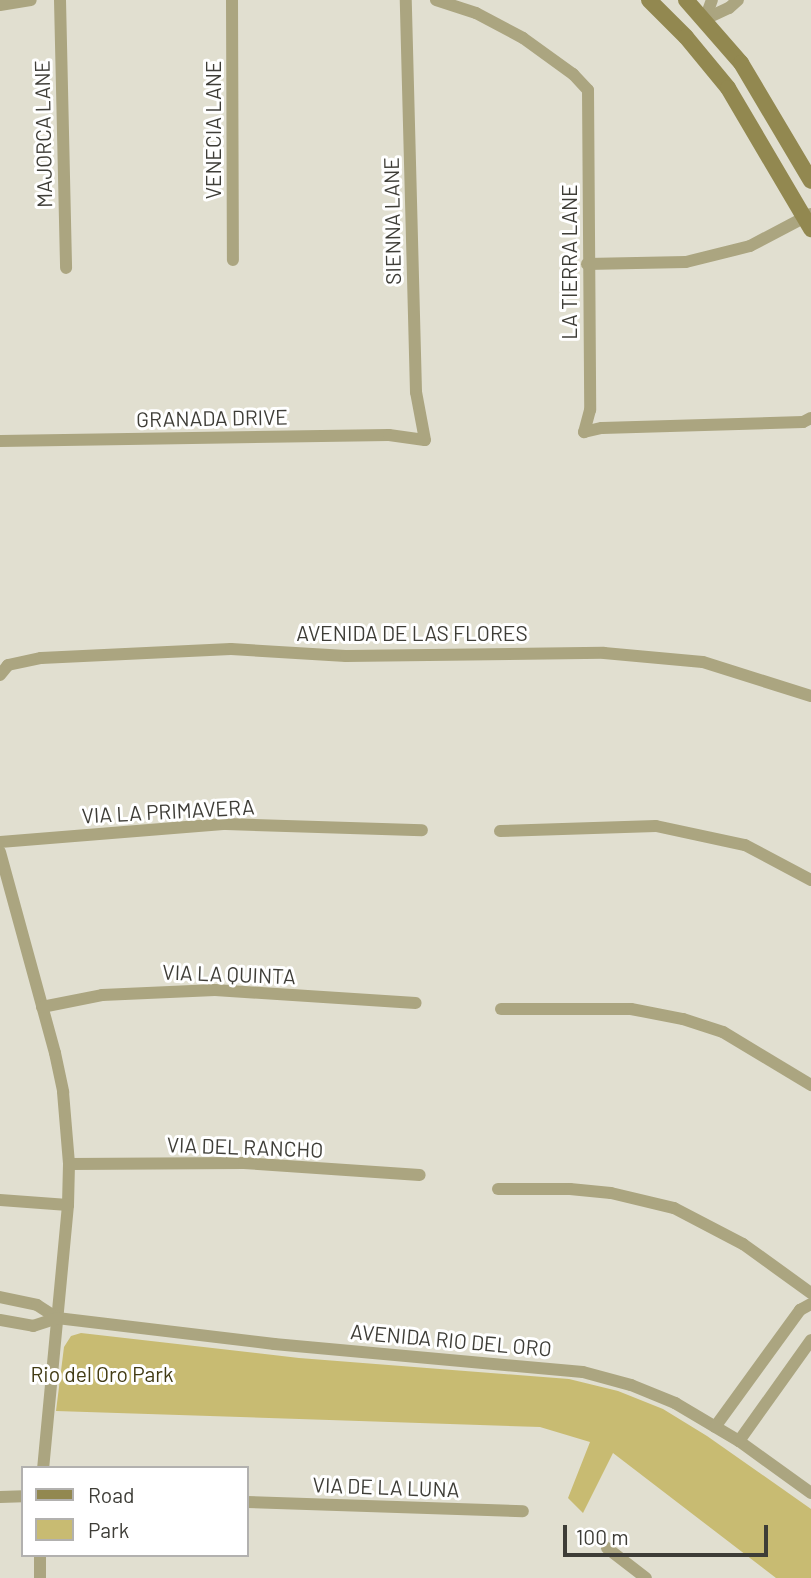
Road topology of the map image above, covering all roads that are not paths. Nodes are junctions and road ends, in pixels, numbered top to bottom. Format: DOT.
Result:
graph roads {
  1 [pos="31,0"];
  2 [pos="60,0"];
  3 [pos="232,0"];
  4 [pos="406,0"];
  5 [pos="436,0"];
  6 [pos="649,0"];
  7 [pos="686,0"];
  8 [pos="712,0"];
  9 [pos="738,0"];
  10 [pos="1,3"];
  11 [pos="705,19"];
  12 [pos="686,37"];
  13 [pos="811,181"];
  14 [pos="809,220"];
  15 [pos="233,260"];
  16 [pos="587,264"];
  17 [pos="65,268"];
  18 [pos="811,418"];
  19 [pos="425,440"];
  20 [pos="0,441"];
  21 [pos="4,670"];
  22 [pos="811,696"];
  23 [pos="422,830"];
  24 [pos="500,831"];
  25 [pos="0,842"];
  26 [pos="0,852"];
  27 [pos="811,880"];
  28 [pos="416,1003"];
  29 [pos="42,1007"];
  30 [pos="501,1009"];
  31 [pos="811,1085"];
  32 [pos="69,1164"];
  33 [pos="420,1175"];
  34 [pos="498,1189"];
  35 [pos="0,1200"];
  36 [pos="68,1205"];
  37 [pos="811,1293"];
  38 [pos="0,1297"];
  39 [pos="811,1304"];
  40 [pos="57,1318"];
  41 [pos="0,1320"];
  42 [pos="811,1340"];
  43 [pos="715,1427"];
  44 [pos="739,1441"];
  45 [pos="43,1466"];
  46 [pos="811,1493"];
  47 [pos="21,1496"];
  48 [pos="0,1497"];
  49 [pos="248,1502"];
  50 [pos="523,1511"];
  51 [pos="607,1548"];
  52 [pos="40,1557"];
  53 [pos="40,1578"];
  54 [pos="646,1578"];
  1 -- 10 [label="street"];
  2 -- 17 [label="street, MAJORCA LANE"];
  3 -- 15 [label="street, VENECIA LANE"];
  4 -- 19 [label="street, SIENNA LANE"];
  5 -- 16 [label="street, LA TIERRA LANE"];
  6 -- 12 [label="main road"];
  7 -- 11 [label="main road"];
  8 -- 11 [label="street"];
  9 -- 11 [label="street"];
  11 -- 12 [label="main road"];
  11 -- 13 [label="main road"];
  12 -- 14 [label="main road"];
  14 -- 16 [label="street"];
  16 -- 18 [label="street, LA TIERRA LANE"];
  19 -- 20 [label="street, GRANADA DRIVE"];
  21 -- 22 [label="street, AVENIDA DE LAS FLORES"];
  23 -- 25 [label="street, VIA LA PRIMAVERA"];
  24 -- 27 [label="street"];
  26 -- 29 [label="street"];
  28 -- 29 [label="street, VIA LA QUINTA"];
  29 -- 32 [label="street"];
  30 -- 31 [label="street"];
  32 -- 33 [label="street, VIA DEL RANCHO"];
  32 -- 36 [label="street"];
  34 -- 37 [label="street"];
  35 -- 36 [label="street"];
  36 -- 40 [label="street"];
  38 -- 40 [label="street, AVENIDA RIO DEL ORO"];
  39 -- 43 [label="street"];
  40 -- 41 [label="street, AVENIDA RIO DEL ORO"];
  40 -- 43 [label="street, AVENIDA RIO DEL ORO"];
  40 -- 45 [label="street"];
  42 -- 44 [label="street"];
  43 -- 44 [label="street, AVENIDA RIO DEL ORO"];
  44 -- 46 [label="street, AVENIDA RIO DEL ORO"];
  47 -- 48 [label="street"];
  49 -- 50 [label="street, VIA DE LA LUNA"];
  51 -- 54 [label="street"];
  52 -- 53 [label="street"];
}
